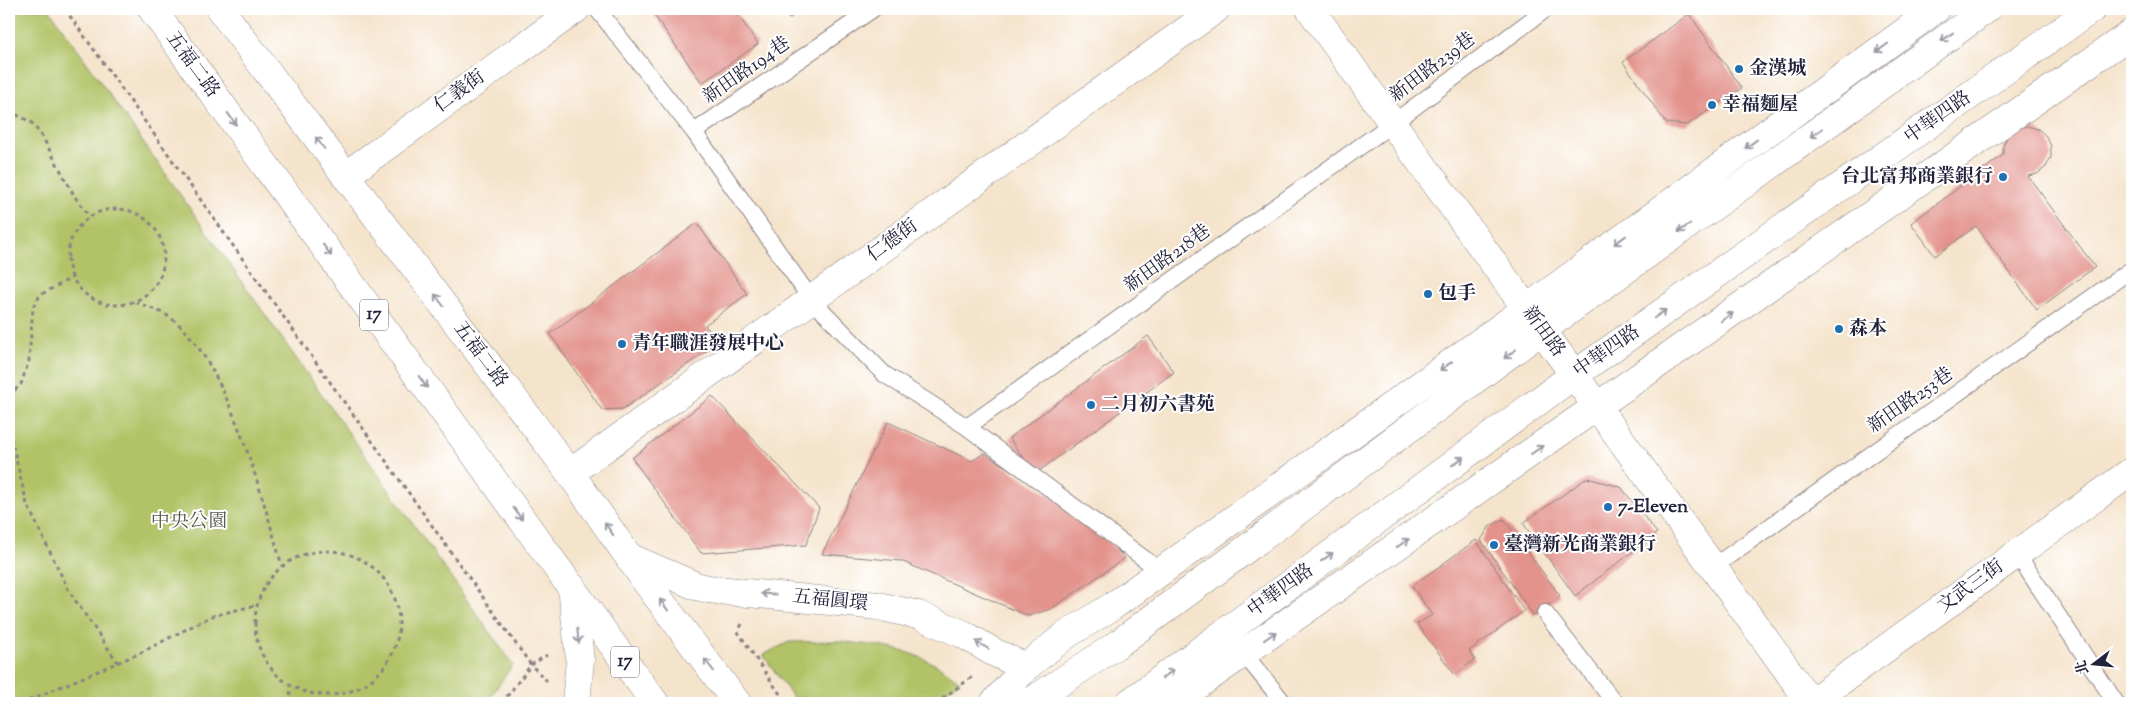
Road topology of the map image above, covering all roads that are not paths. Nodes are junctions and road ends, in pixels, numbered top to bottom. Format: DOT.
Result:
graph roads {
  1 [pos="152,9"];
  2 [pos="220,9"];
  3 [pos="576,9"];
  4 [pos="597,9"];
  5 [pos="873,9"];
  6 [pos="1216,9"];
  7 [pos="1310,9"];
  8 [pos="1546,9"];
  9 [pos="1936,9"];
  10 [pos="1987,9"];
  11 [pos="2092,9"];
  12 [pos="2132,33"];
  13 [pos="1393,123"];
  14 [pos="694,132"];
  15 [pos="345,176"];
  16 [pos="2132,269"];
  17 [pos="812,299"];
  18 [pos="1526,309"];
  19 [pos="1542,330"];
  20 [pos="1574,375"];
  21 [pos="1597,409"];
  22 [pos="967,427"];
  23 [pos="2132,471"];
  24 [pos="570,473"];
  25 [pos="2017,554"];
  26 [pos="628,557"];
  27 [pos="1713,567"];
  28 [pos="1162,572"];
  29 [pos="572,587"];
  30 [pos="1545,613"];
  31 [pos="1244,654"];
  32 [pos="1026,667"];
  33 [pos="576,703"];
  34 [pos="655,703"];
  35 [pos="737,703"];
  36 [pos="994,703"];
  37 [pos="1029,703"];
  38 [pos="1129,703"];
  39 [pos="1172,703"];
  40 [pos="1284,703"];
  41 [pos="1615,703"];
  42 [pos="1811,703"];
  43 [pos="2116,703"];
  1 -- 29 [label="street, 五福二路 / 17, one-way"];
  15 -- 2 [label="street, 五福二路, one-way"];
  3 -- 15 [label="street, 仁義街"];
  4 -- 14 [label="lane"];
  5 -- 14 [label="lane, 新田路194巷"];
  6 -- 17 [label="street, 仁德街"];
  7 -- 13 [label="street, 新田路"];
  8 -- 13 [label="lane, 新田路239巷"];
  9 -- 18 [label="street, one-way"];
  10 -- 19 [label="street, one-way"];
  20 -- 11 [label="street, 中華四路, one-way"];
  21 -- 12 [label="street, 中華四路, one-way"];
  13 -- 18 [label="street, 新田路"];
  13 -- 22 [label="lane, 新田路218巷"];
  14 -- 17 [label="lane"];
  24 -- 15 [label="street, 五福二路, one-way"];
  16 -- 27 [label="lane, 新田路253巷"];
  17 -- 22 [label="lane"];
  17 -- 24 [label="street, 仁德街"];
  18 -- 19 [label="street, 新田路"];
  18 -- 28 [label="street, one-way"];
  19 -- 20 [label="street, 新田路"];
  19 -- 37 [label="street, one-way"];
  20 -- 21 [label="street, 新田路"];
  38 -- 20 [label="street, 中華四路, one-way"];
  21 -- 27 [label="street, 新田路"];
  31 -- 21 [label="street, 中華四路, one-way"];
  22 -- 28 [label="lane"];
  23 -- 25 [label="street, 文武三街"];
  26 -- 24 [label="street, 五福二路, one-way"];
  25 -- 42 [label="street, 文武三街"];
  25 -- 43 [label="lane"];
  32 -- 26 [label="street, 五福圓環, one-way"];
  35 -- 26 [label="street, 五福二路, one-way"];
  27 -- 42 [label="street, 新田路"];
  28 -- 32 [label="street"];
  29 -- 33 [label="street, one-way"];
  29 -- 34 [label="street, 五福二路 / 17"];
  30 -- 41 [label="lane"];
  31 -- 39 [label="street, 中華四路"];
  31 -- 40 [label="lane"];
  32 -- 36 [label="street"];
}
